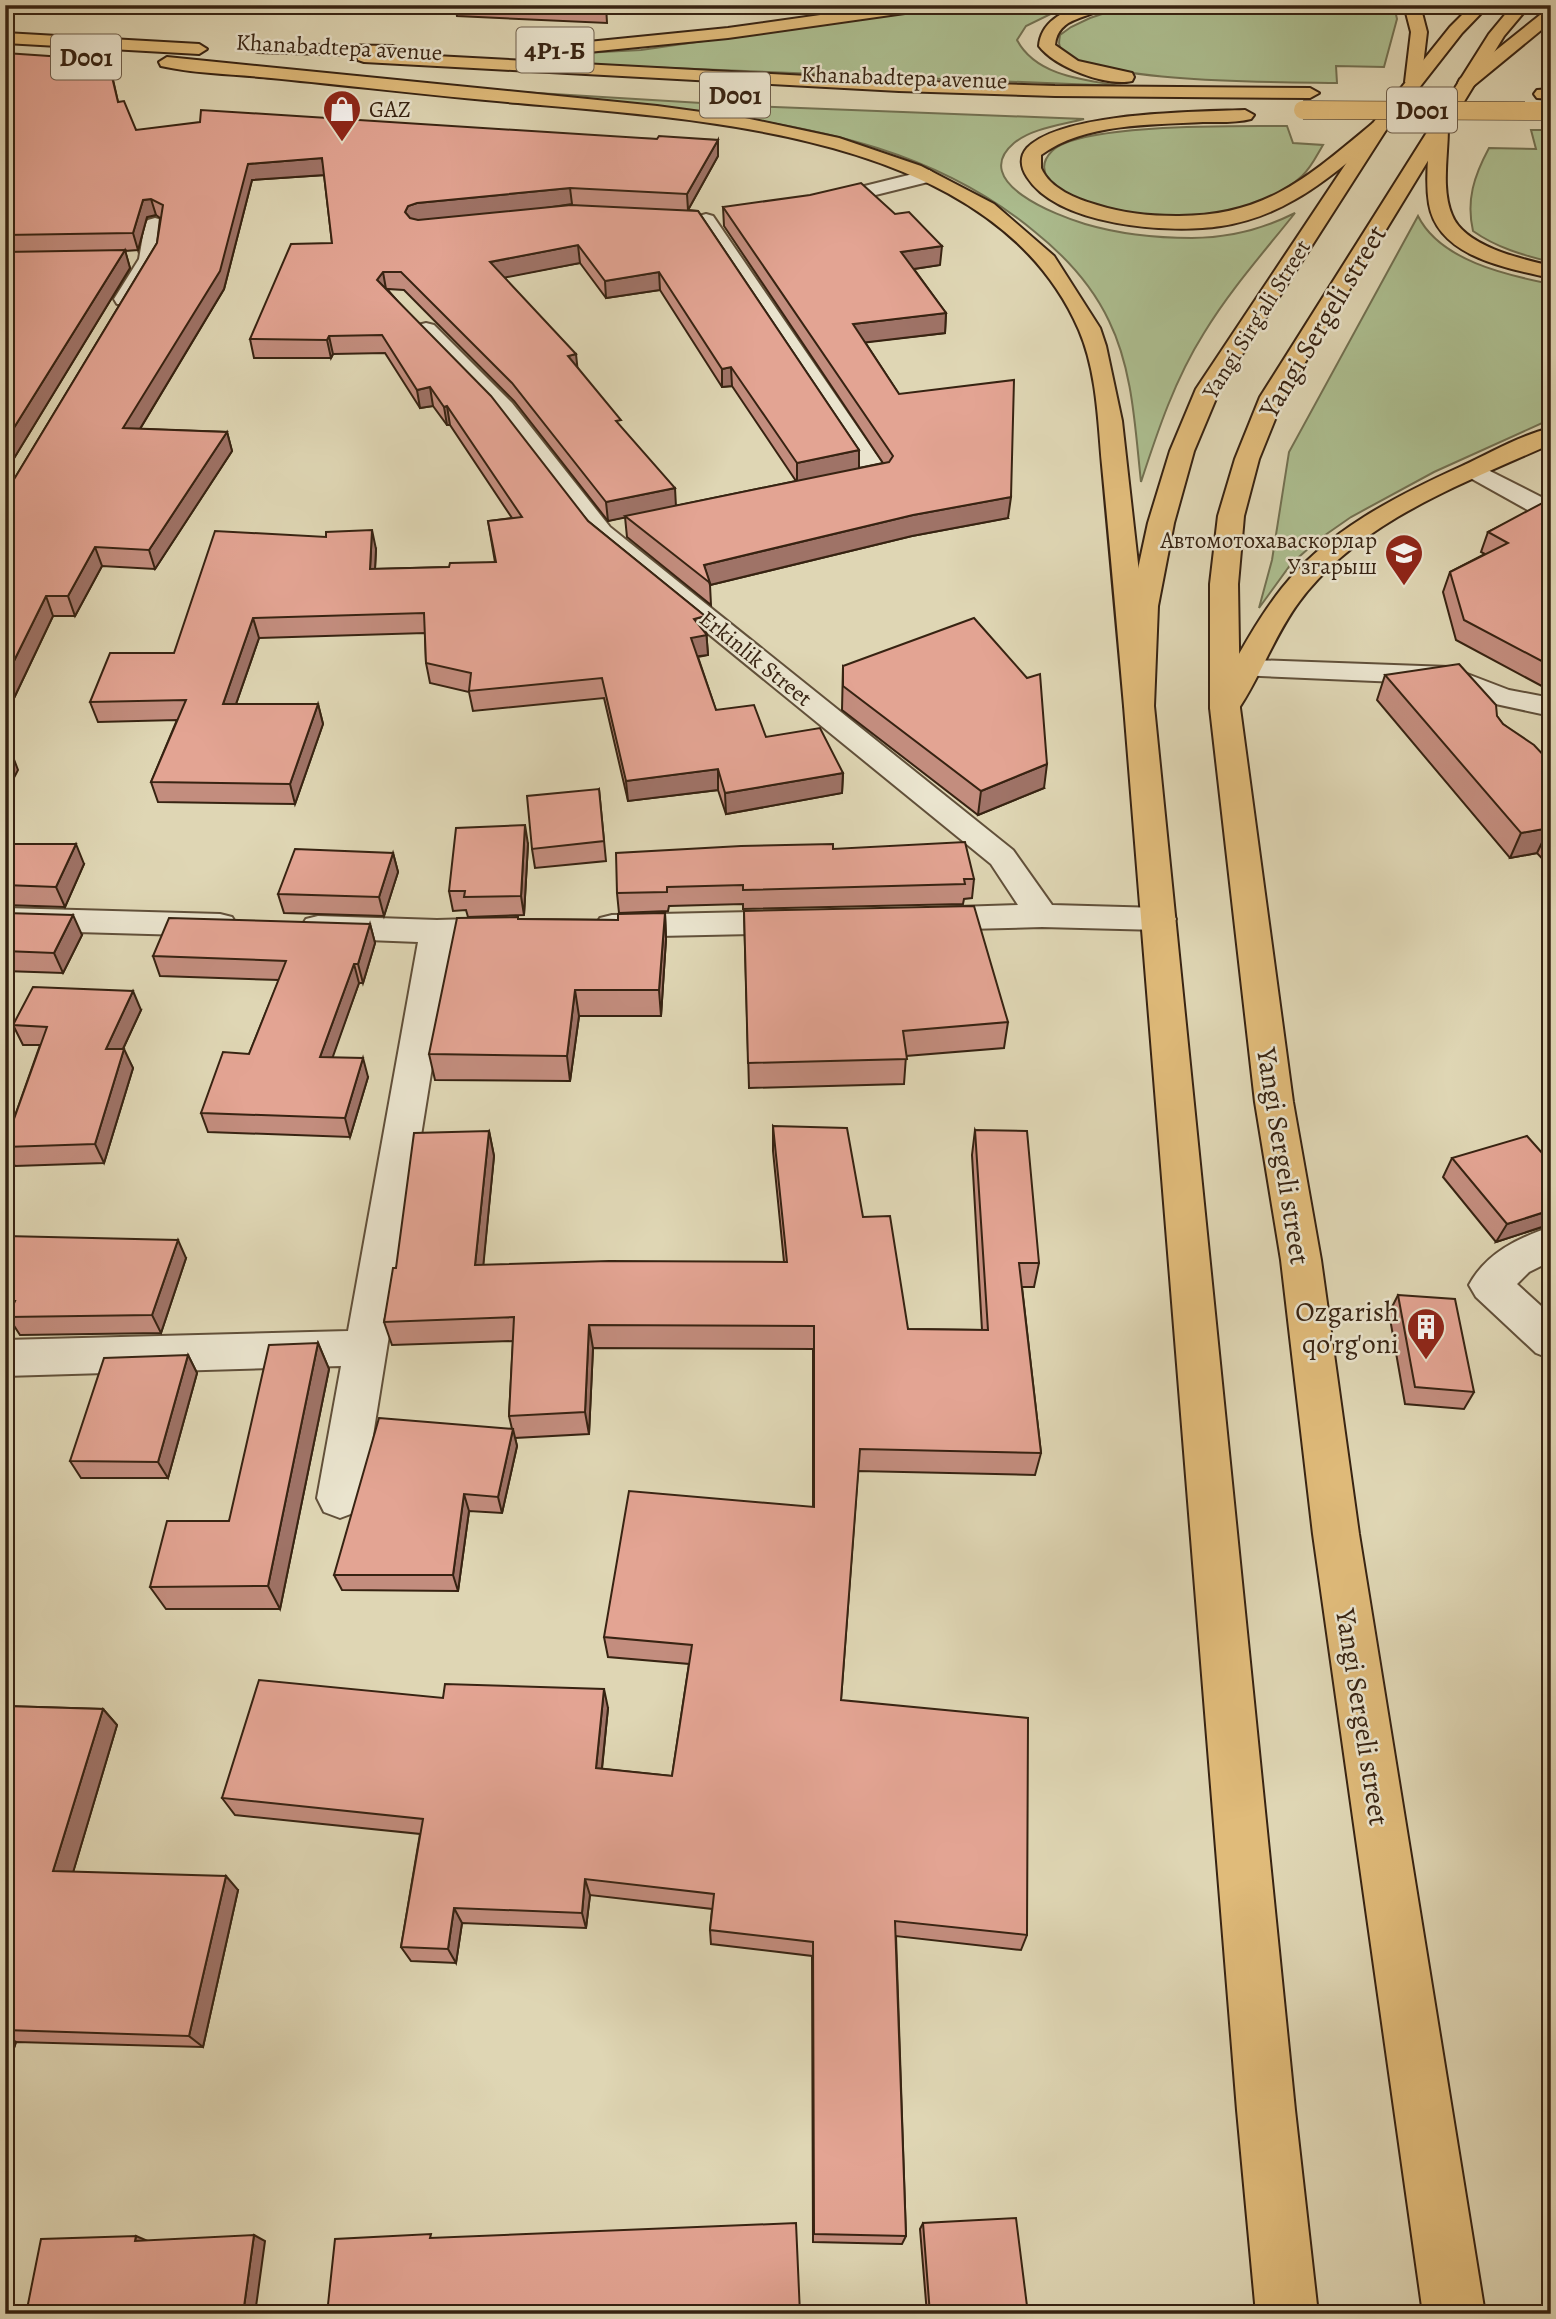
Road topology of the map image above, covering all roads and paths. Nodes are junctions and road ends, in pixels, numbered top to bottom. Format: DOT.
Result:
graph roads {
  1 [pos="926,5"];
  2 [pos="1100,5"];
  3 [pos="1412,5"];
  4 [pos="1480,5"];
  5 [pos="1522,5"];
  6 [pos="1551,14"];
  7 [pos="5,38"];
  8 [pos="210,49"];
  9 [pos="251,50"];
  10 [pos="5,52"];
  11 [pos="174,55"];
  12 [pos="1413,82"];
  13 [pos="1466,82"];
  14 [pos="1548,103"];
  15 [pos="1301,105"];
  16 [pos="1264,113"];
  17 [pos="1379,127"];
  18 [pos="1439,128"];
  19 [pos="929,176"];
  20 [pos="797,207"];
  21 [pos="733,217"];
  22 [pos="155,224"];
  23 [pos="123,259"];
  24 [pos="149,259"];
  25 [pos="1551,272"];
  26 [pos="115,316"];
  27 [pos="412,316"];
  28 [pos="1551,435"];
  29 [pos="1474,470"];
  30 [pos="812,489"];
  31 [pos="1551,513"];
  32 [pos="1232,681"];
  33 [pos="1501,697"];
  34 [pos="1139,706"];
  35 [pos="1551,707"];
  36 [pos="1504,730"];
  37 [pos="1042,916"];
  38 [pos="5,919"];
  39 [pos="891,919"];
  40 [pos="1159,919"];
  41 [pos="822,921"];
  42 [pos="574,927"];
  43 [pos="533,928"];
  44 [pos="437,931"];
  45 [pos="1551,1243"];
  46 [pos="1551,1341"];
  47 [pos="367,1348"];
  48 [pos="5,1358"];
  49 [pos="340,1498"];
  50 [pos="1287,2314"];
  51 [pos="1454,2314"];
  1 -- 9 [label="main road, 4Р1-Б"];
  2 -- 15 [label="main road"];
  3 -- 12 [label="main road"];
  4 -- 12 [label="main road"];
  5 -- 13 [label="main road"];
  6 -- 13 [label="main road"];
  7 -- 11 [label="main road, Khanabadtepa avenue / D001"];
  8 -- 11 [label="main road, Khanabadtepa avenue / D001"];
  9 -- 15 [label="main road, Khanabadtepa avenue / D001"];
  10 -- 11 [label="main road, Khanabadtepa avenue / D001"];
  11 -- 15 [label="main road, Khanabadtepa avenue / D001"];
  11 -- 19 [label="main road"];
  12 -- 17 [label="main road, Yangi Sirg'ali Street"];
  13 -- 18 [label="main road"];
  14 -- 15 [label="main road, Khanabadtepa avenue / D001, bridge"];
  16 -- 17 [label="main road"];
  17 -- 34 [label="main road, Yangi Sirg'ali Street"];
  18 -- 25 [label="main road"];
  18 -- 32 [label="main road, Yangi Sergeli street"];
  19 -- 20 [label="street"];
  19 -- 34 [label="main road"];
  21 -- 30 [label="street"];
  22 -- 24 [label="street"];
  23 -- 24 [label="street"];
  24 -- 26 [label="street"];
  27 -- 37 [label="street, Erkinlik Street"];
  28 -- 29 [label="main road"];
  29 -- 31 [label="street"];
  29 -- 32 [label="main road"];
  32 -- 33 [label="street"];
  32 -- 51 [label="main road, Yangi Sergeli street"];
  33 -- 35 [label="street"];
  33 -- 36 [label="street"];
  34 -- 40 [label="main road"];
  37 -- 39 [label="street"];
  37 -- 40 [label="street"];
  38 -- 44 [label="street"];
  40 -- 50 [label="main road"];
  41 -- 42 [label="street"];
  43 -- 44 [label="street"];
  44 -- 47 [label="street"];
  45 -- 46 [label="street"];
  47 -- 48 [label="street"];
  47 -- 49 [label="street"];
}
